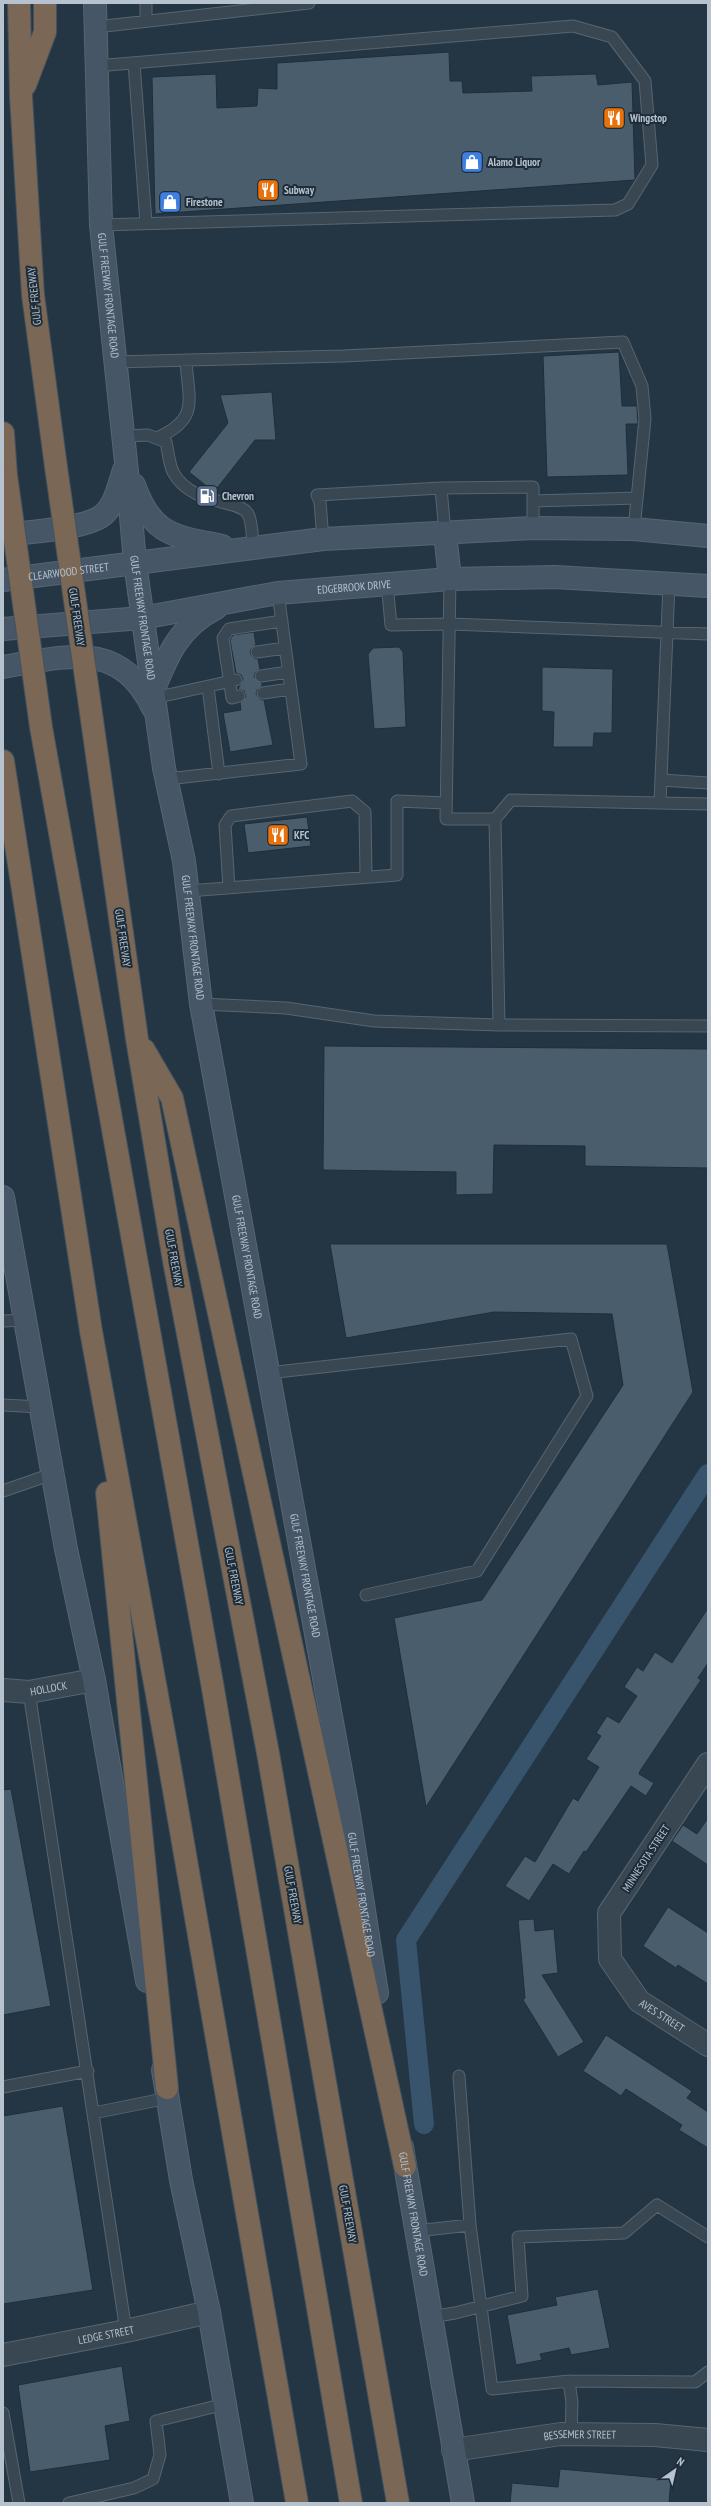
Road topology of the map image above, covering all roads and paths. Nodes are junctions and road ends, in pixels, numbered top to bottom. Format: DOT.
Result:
graph roads {
  1 [pos="19,3"];
  2 [pos="45,3"];
  3 [pos="95,3"];
  4 [pos="146,3"];
  5 [pos="309,3"];
  6 [pos="203,8"];
  7 [pos="146,21"];
  8 [pos="96,27"];
  9 [pos="134,63"];
  10 [pos="96,66"];
  11 [pos="21,97"];
  12 [pos="146,223"];
  13 [pos="100,225"];
  14 [pos="186,360"];
  15 [pos="115,362"];
  16 [pos="3,434"];
  17 [pos="123,436"];
  18 [pos="159,437"];
  19 [pos="126,463"];
  20 [pos="441,488"];
  21 [pos="637,498"];
  22 [pos="533,501"];
  23 [pos="533,528"];
  24 [pos="634,529"];
  25 [pos="445,533"];
  26 [pos="3,535"];
  27 [pos="708,536"];
  28 [pos="323,539"];
  29 [pos="246,549"];
  30 [pos="135,564"];
  31 [pos="450,579"];
  32 [pos="3,580"];
  33 [pos="387,583"];
  34 [pos="669,584"];
  35 [pos="708,586"];
  36 [pos="278,593"];
  37 [pos="231,601"];
  38 [pos="142,618"];
  39 [pos="282,621"];
  40 [pos="450,624"];
  41 [pos="3,629"];
  42 [pos="667,631"];
  43 [pos="708,634"];
  44 [pos="285,648"];
  45 [pos="257,652"];
  46 [pos="3,666"];
  47 [pos="288,672"];
  48 [pos="261,676"];
  49 [pos="233,681"];
  50 [pos="208,687"];
  51 [pos="290,688"];
  52 [pos="263,693"];
  53 [pos="239,696"];
  54 [pos="155,702"];
  55 [pos="3,762"];
  56 [pos="219,774"];
  57 [pos="167,779"];
  58 [pos="661,780"];
  59 [pos="707,783"];
  60 [pos="446,803"];
  61 [pos="660,803"];
  62 [pos="708,804"];
  63 [pos="495,820"];
  64 [pos="366,877"];
  65 [pos="229,888"];
  66 [pos="188,891"];
  67 [pos="201,1004"];
  68 [pos="499,1025"];
  69 [pos="708,1026"];
  70 [pos="137,1039"];
  71 [pos="3,1197"];
  72 [pos="25,1320"];
  73 [pos="3,1321"];
  74 [pos="91,1331"];
  75 [pos="268,1373"];
  76 [pos="3,1405"];
  77 [pos="40,1406"];
  78 [pos="52,1474"];
  79 [pos="3,1491"];
  80 [pos="366,1596"];
  81 [pos="94,1680"];
  82 [pos="3,1690"];
  83 [pos="29,1692"];
  84 [pos="708,1764"];
  85 [pos="610,1959"];
  86 [pos="708,2045"];
  87 [pos="88,2071"];
  88 [pos="459,2076"];
  89 [pos="3,2087"];
  90 [pos="168,2093"];
  91 [pos="94,2113"];
  92 [pos="405,2166"];
  93 [pos="470,2225"];
  94 [pos="416,2231"];
  95 [pos="708,2236"];
  96 [pos="481,2306"];
  97 [pos="209,2312"];
  98 [pos="431,2316"];
  99 [pos="126,2331"];
  100 [pos="3,2355"];
  101 [pos="708,2372"];
  102 [pos="569,2381"];
  103 [pos="225,2404"];
  104 [pos="3,2413"];
  105 [pos="571,2434"];
  106 [pos="708,2440"];
  107 [pos="453,2450"];
  108 [pos="19,2503"];
  109 [pos="69,2503"];
  110 [pos="242,2503"];
  111 [pos="297,2503"];
  112 [pos="351,2503"];
  113 [pos="398,2503"];
  114 [pos="463,2503"];
  1 -- 11 [label="highway, GULF FREEWAY"];
  2 -- 11 [label="highway"];
  3 -- 8 [label="main road, GULF FREEWAY FRONTAGE ROAD"];
  4 -- 7 [label="lane"];
  5 -- 6 [label="lane"];
  6 -- 7 [label="lane"];
  7 -- 8 [label="lane"];
  8 -- 10 [label="main road, GULF FREEWAY FRONTAGE ROAD"];
  9 -- 10 [label="lane"];
  9 -- 12 [label="lane"];
  9 -- 12 [label="lane"];
  10 -- 13 [label="main road, GULF FREEWAY FRONTAGE ROAD"];
  11 -- 70 [label="highway, GULF FREEWAY, bridge"];
  12 -- 13 [label="lane"];
  13 -- 15 [label="main road, GULF FREEWAY FRONTAGE ROAD"];
  14 -- 15 [label="lane"];
  14 -- 18 [label="lane"];
  14 -- 21 [label="lane"];
  15 -- 17 [label="main road, GULF FREEWAY FRONTAGE ROAD"];
  16 -- 112 [label="highway, bridge"];
  17 -- 18 [label="lane"];
  17 -- 19 [label="main road, GULF FREEWAY FRONTAGE ROAD"];
  18 -- 29 [label="lane"];
  19 -- 26 [label="main road"];
  19 -- 29 [label="main road"];
  19 -- 30 [label="main road, GULF FREEWAY FRONTAGE ROAD"];
  20 -- 22 [label="lane"];
  20 -- 25 [label="lane"];
  20 -- 28 [label="lane"];
  21 -- 22 [label="lane"];
  21 -- 24 [label="lane"];
  22 -- 23 [label="lane"];
  23 -- 24 [label="main road"];
  23 -- 25 [label="main road"];
  24 -- 27 [label="main road"];
  25 -- 28 [label="main road"];
  25 -- 31 [label="main road"];
  28 -- 29 [label="main road"];
  29 -- 30 [label="main road"];
  30 -- 32 [label="main road, CLEARWOOD STREET"];
  30 -- 38 [label="main road, GULF FREEWAY FRONTAGE ROAD"];
  31 -- 33 [label="main road, EDGEBROOK DRIVE"];
  31 -- 34 [label="main road, EDGEBROOK DRIVE"];
  31 -- 40 [label="lane"];
  33 -- 36 [label="main road, EDGEBROOK DRIVE"];
  33 -- 40 [label="lane"];
  34 -- 35 [label="main road, EDGEBROOK DRIVE"];
  34 -- 42 [label="lane"];
  36 -- 37 [label="main road, EDGEBROOK DRIVE"];
  36 -- 39 [label="lane"];
  37 -- 38 [label="main road, EDGEBROOK DRIVE"];
  37 -- 54 [label="main road"];
  38 -- 41 [label="main road, EDGEBROOK DRIVE"];
  38 -- 54 [label="main road, GULF FREEWAY FRONTAGE ROAD"];
  39 -- 44 [label="lane"];
  39 -- 49 [label="lane"];
  40 -- 42 [label="lane"];
  40 -- 60 [label="lane"];
  42 -- 43 [label="lane"];
  42 -- 58 [label="lane"];
  44 -- 45 [label="lane"];
  44 -- 47 [label="lane"];
  46 -- 54 [label="main road"];
  47 -- 48 [label="lane"];
  47 -- 51 [label="lane"];
  49 -- 50 [label="lane"];
  49 -- 53 [label="lane"];
  50 -- 54 [label="lane"];
  50 -- 56 [label="lane"];
  51 -- 52 [label="lane"];
  51 -- 56 [label="lane"];
  54 -- 57 [label="main road, GULF FREEWAY FRONTAGE ROAD"];
  55 -- 74 [label="highway"];
  56 -- 57 [label="lane"];
  57 -- 66 [label="main road, GULF FREEWAY FRONTAGE ROAD"];
  58 -- 59 [label="lane"];
  58 -- 61 [label="lane"];
  60 -- 63 [label="lane"];
  60 -- 64 [label="lane"];
  61 -- 62 [label="lane"];
  61 -- 63 [label="lane"];
  63 -- 68 [label="lane"];
  64 -- 65 [label="lane"];
  64 -- 65 [label="lane"];
  65 -- 66 [label="lane"];
  66 -- 67 [label="main road, GULF FREEWAY FRONTAGE ROAD"];
  67 -- 68 [label="lane"];
  67 -- 75 [label="main road, GULF FREEWAY FRONTAGE ROAD"];
  68 -- 69 [label="lane"];
  70 -- 92 [label="highway"];
  70 -- 113 [label="highway, GULF FREEWAY"];
  71 -- 72 [label="main road"];
  72 -- 73 [label="lane"];
  72 -- 77 [label="main road"];
  74 -- 90 [label="highway"];
  74 -- 111 [label="highway"];
  75 -- 80 [label="lane"];
  75 -- 92 [label="main road, GULF FREEWAY FRONTAGE ROAD"];
  76 -- 77 [label="lane"];
  77 -- 78 [label="main road"];
  78 -- 79 [label="lane"];
  78 -- 81 [label="main road"];
  81 -- 83 [label="street, HOLLOCK"];
  81 -- 90 [label="main road"];
  82 -- 83 [label="street, HOLLOCK"];
  83 -- 87 [label="lane"];
  84 -- 85 [label="street, MINNESOTA STREET"];
  85 -- 86 [label="street, AVES STREET"];
  87 -- 89 [label="lane"];
  87 -- 91 [label="lane"];
  88 -- 93 [label="lane"];
  90 -- 91 [label="lane"];
  90 -- 97 [label="main road"];
  91 -- 99 [label="lane"];
  92 -- 94 [label="main road, GULF FREEWAY FRONTAGE ROAD"];
  93 -- 94 [label="lane"];
  93 -- 96 [label="lane"];
  94 -- 98 [label="main road, GULF FREEWAY FRONTAGE ROAD"];
  95 -- 96 [label="lane"];
  96 -- 98 [label="lane"];
  96 -- 102 [label="lane"];
  97 -- 99 [label="street, LEDGE STREET"];
  97 -- 103 [label="main road"];
  98 -- 107 [label="main road, GULF FREEWAY FRONTAGE ROAD"];
  99 -- 100 [label="street, LEDGE STREET"];
  101 -- 102 [label="lane"];
  102 -- 105 [label="lane"];
  103 -- 109 [label="lane"];
  103 -- 110 [label="main road"];
  104 -- 108 [label="lane"];
  105 -- 106 [label="street, BESSEMER STREET"];
  105 -- 107 [label="street, BESSEMER STREET"];
  107 -- 114 [label="main road, GULF FREEWAY FRONTAGE ROAD"];
}
